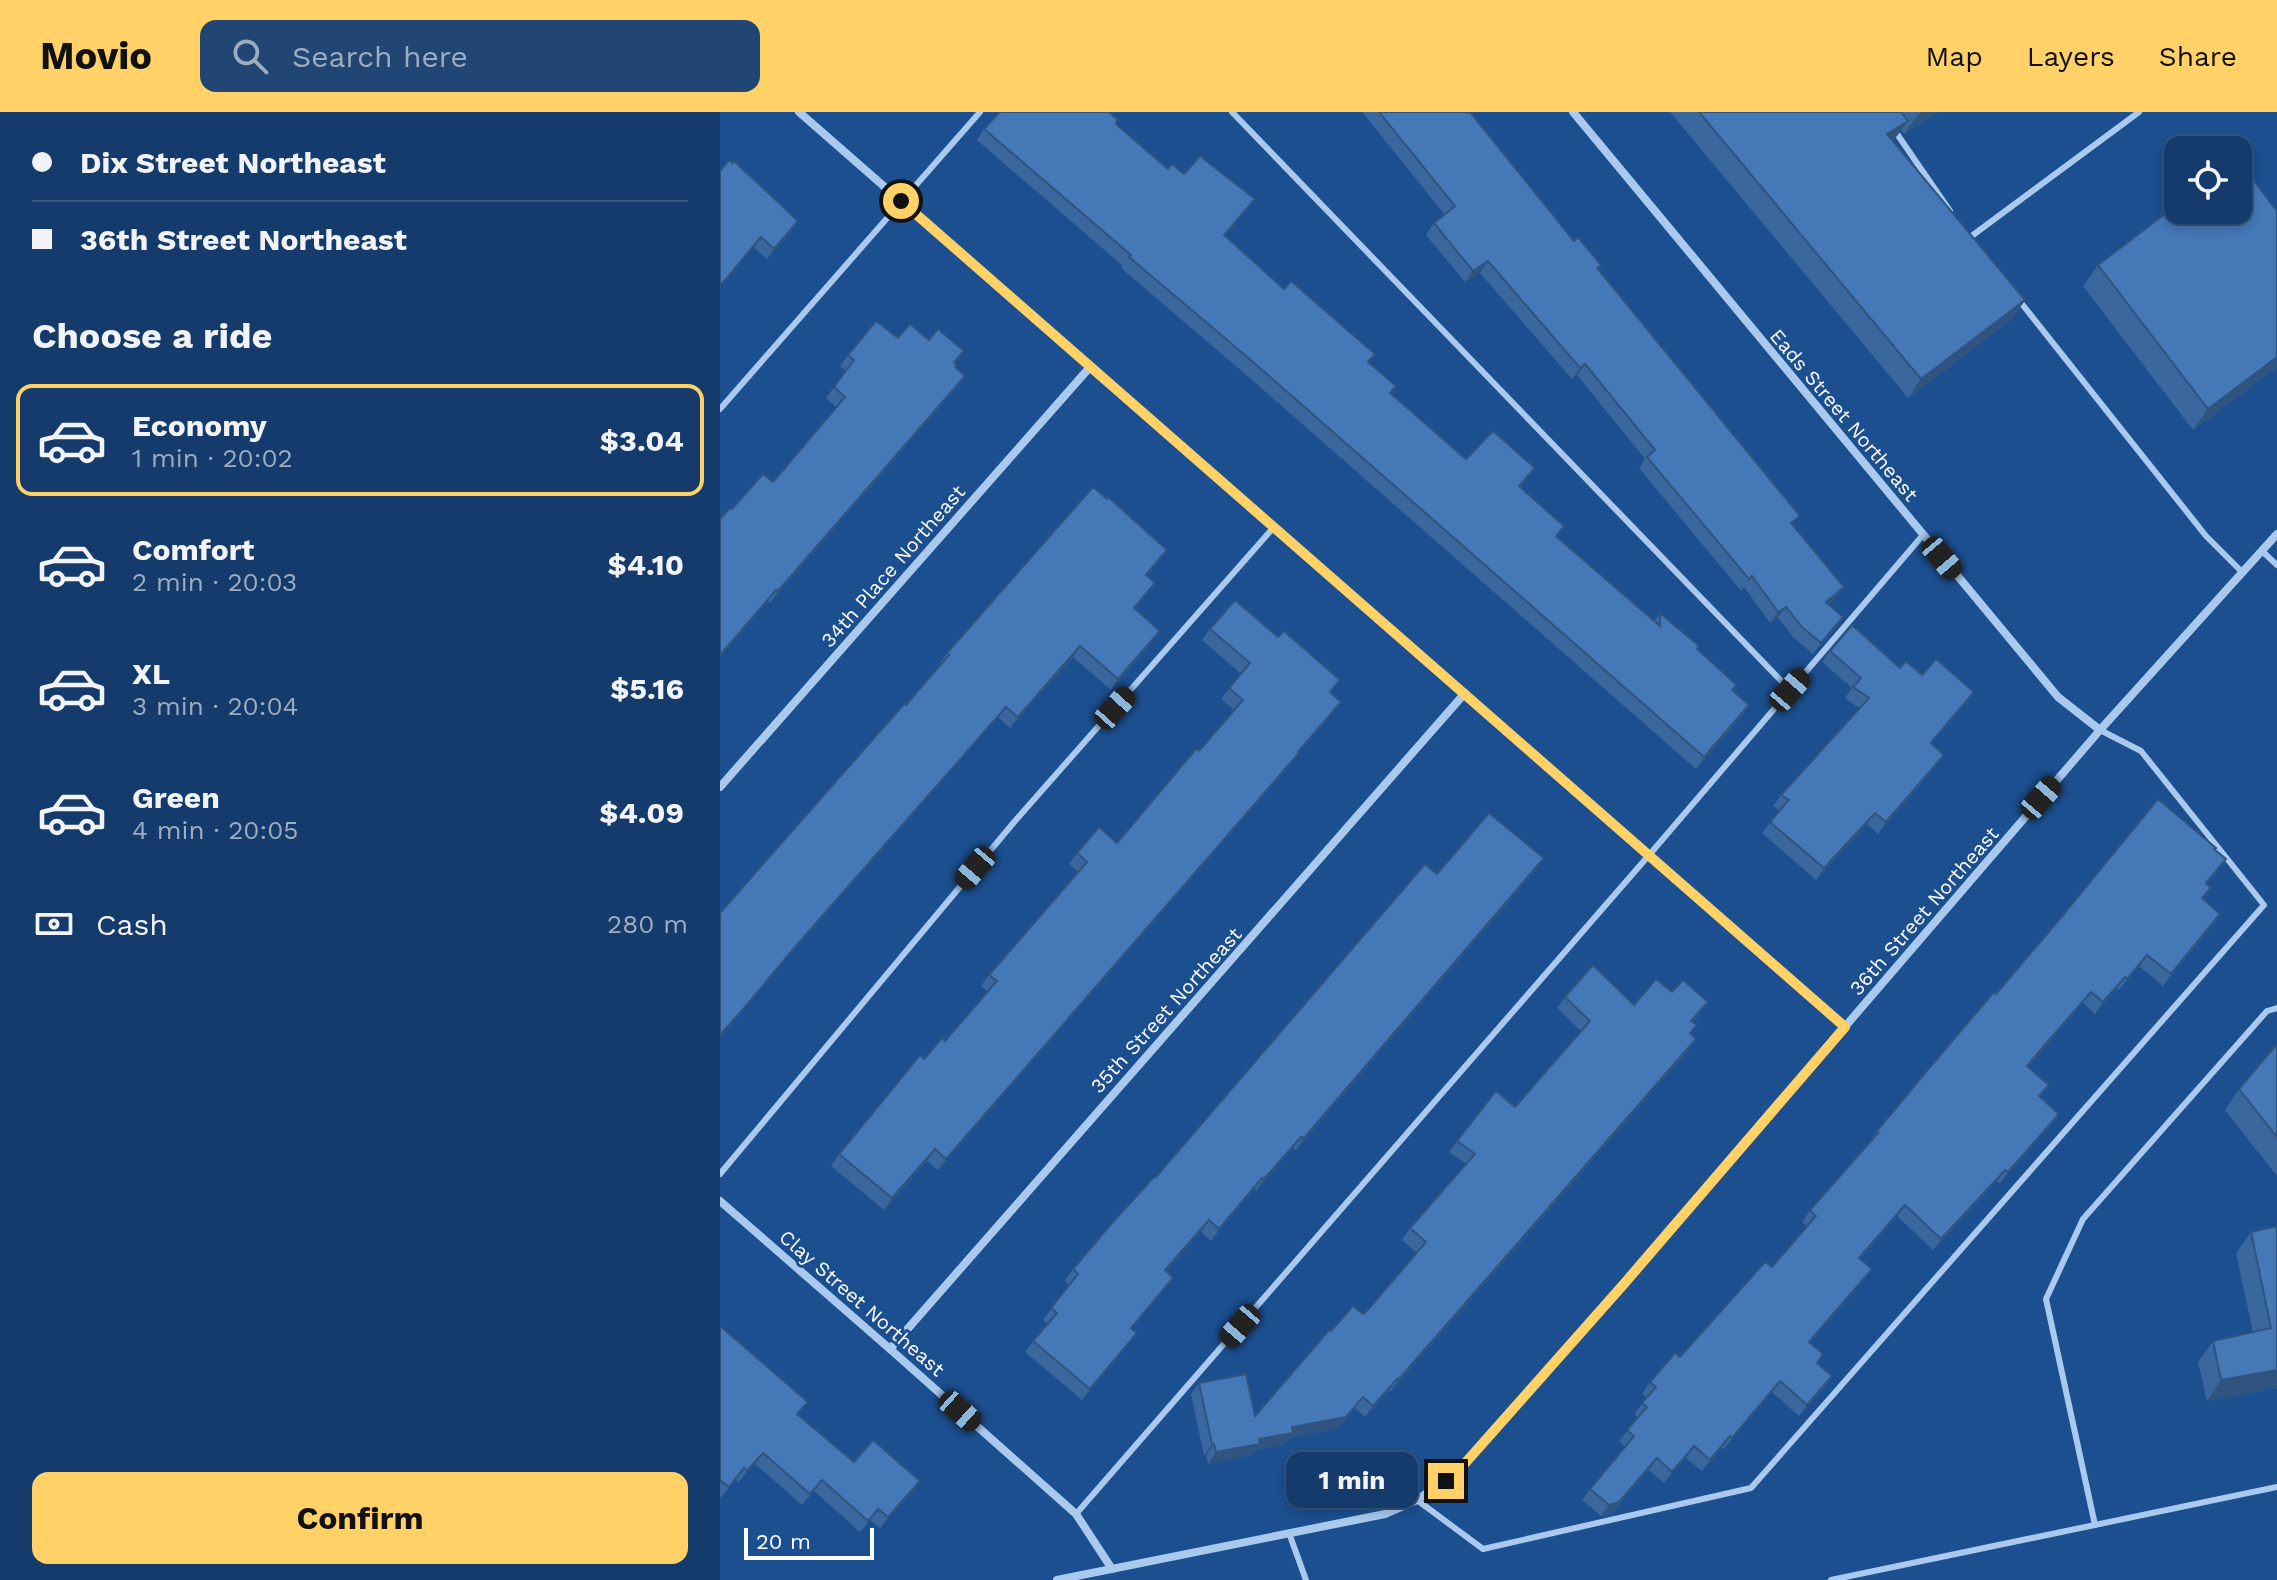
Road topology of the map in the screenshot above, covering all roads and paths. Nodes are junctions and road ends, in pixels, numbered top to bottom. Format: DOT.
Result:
graph roads {
  1 [pos="799,112"];
  2 [pos="980,112"];
  3 [pos="1232,112"];
  4 [pos="1573,112"];
  5 [pos="2139,112"];
  6 [pos="1890,125"];
  7 [pos="901,201"];
  8 [pos="1951,213"];
  9 [pos="1960,225"];
  10 [pos="1969,238"];
  11 [pos="1979,250"];
  12 [pos="2008,288"];
  13 [pos="1090,367"];
  14 [pos="720,409"];
  15 [pos="1274,527"];
  16 [pos="2277,534"];
  17 [pos="1923,535"];
  18 [pos="2262,551"];
  19 [pos="2277,565"];
  20 [pos="2243,573"];
  21 [pos="1790,690"];
  22 [pos="1465,693"];
  23 [pos="2100,730"];
  24 [pos="720,787"];
  25 [pos="1650,854"];
  26 [pos="2277,1008"];
  27 [pos="1845,1027"];
  28 [pos="720,1174"];
  29 [pos="720,1201"];
  30 [pos="890,1349"];
  31 [pos="2277,1487"];
  32 [pos="1417,1500"];
  33 [pos="1076,1514"];
  34 [pos="2095,1525"];
  35 [pos="1289,1533"];
  36 [pos="1112,1569"];
  37 [pos="1057,1580"];
  38 [pos="1306,1580"];
  39 [pos="1831,1580"];
  1 -- 7 [label="street"];
  2 -- 7 [label="lane"];
  3 -- 21 [label="lane"];
  4 -- 17 [label="street, Eads Street Northeast"];
  5 -- 10 [label="lane"];
  6 -- 8 [label="lane"];
  7 -- 13 [label="street"];
  7 -- 14 [label="lane"];
  9 -- 10 [label="lane"];
  10 -- 11 [label="lane"];
  12 -- 20 [label="lane"];
  13 -- 15 [label="street"];
  13 -- 24 [label="street, 34th Place Northeast"];
  15 -- 22 [label="street"];
  15 -- 28 [label="lane"];
  16 -- 18 [label="street, 36th Street Northeast"];
  17 -- 21 [label="lane"];
  17 -- 23 [label="street, Eads Street Northeast"];
  18 -- 19 [label="lane"];
  18 -- 20 [label="street, 36th Street Northeast"];
  20 -- 23 [label="street, 36th Street Northeast"];
  21 -- 25 [label="lane"];
  22 -- 25 [label="street"];
  22 -- 30 [label="street, 35th Street Northeast"];
  23 -- 27 [label="street, 36th Street Northeast"];
  23 -- 32 [label="lane"];
  25 -- 27 [label="street"];
  25 -- 33 [label="lane"];
  26 -- 34 [label="lane"];
  27 -- 32 [label="street, 36th Street Northeast"];
  29 -- 30 [label="street, Clay Street Northeast"];
  30 -- 33 [label="street, Clay Street Northeast"];
  31 -- 34 [label="lane"];
  32 -- 35 [label="street, 36th Street Northeast"];
  33 -- 36 [label="street, Clay Street Northeast"];
  34 -- 39 [label="lane"];
  35 -- 36 [label="street, 36th Street Northeast"];
  35 -- 38 [label="lane"];
  36 -- 37 [label="street, 36th Street Northeast"];
}
